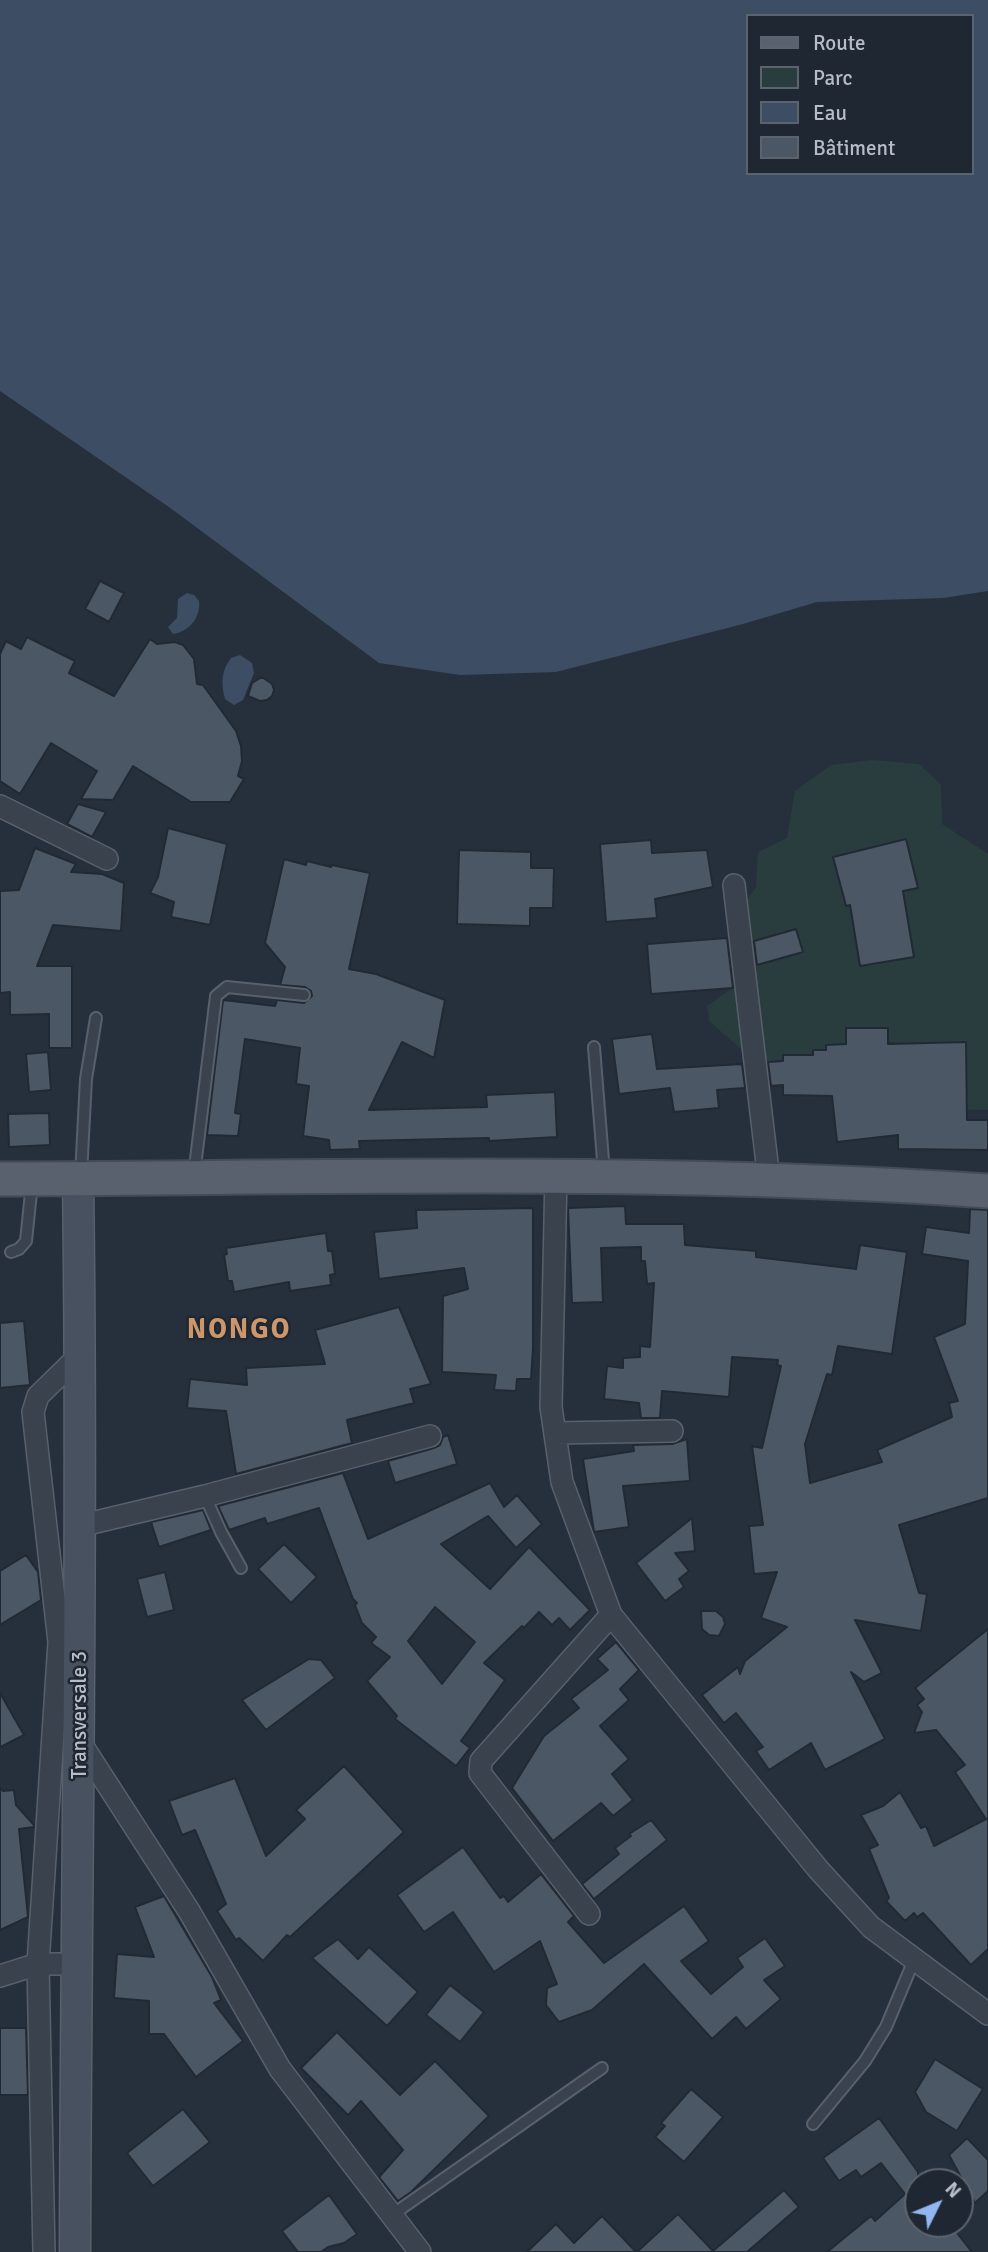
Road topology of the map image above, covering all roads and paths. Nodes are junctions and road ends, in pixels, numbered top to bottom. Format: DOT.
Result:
graph roads {
  1 [pos="0,806"];
  2 [pos="107,859"];
  3 [pos="734,885"];
  4 [pos="304,995"];
  5 [pos="96,1018"];
  6 [pos="594,1047"];
  7 [pos="556,1175"];
  8 [pos="604,1176"];
  9 [pos="194,1178"];
  10 [pos="16,1179"];
  11 [pos="79,1179"];
  12 [pos="769,1180"];
  13 [pos="988,1191"];
  14 [pos="11,1252"];
  15 [pos="80,1355"];
  16 [pos="672,1431"];
  17 [pos="555,1433"];
  18 [pos="430,1436"];
  19 [pos="205,1496"];
  20 [pos="79,1527"];
  21 [pos="241,1568"];
  22 [pos="611,1615"];
  23 [pos="80,1742"];
  24 [pos="589,1914"];
  25 [pos="914,1960"];
  26 [pos="38,1964"];
  27 [pos="76,1964"];
  28 [pos="0,1976"];
  29 [pos="988,2014"];
  30 [pos="602,2068"];
  31 [pos="813,2124"];
  32 [pos="392,2216"];
  33 [pos="44,2252"];
  34 [pos="75,2252"];
  35 [pos="420,2252"];
  1 -- 2 [label="street"];
  3 -- 12 [label="street"];
  4 -- 9 [label="lane"];
  5 -- 11 [label="lane"];
  6 -- 8 [label="lane"];
  7 -- 8 [label="main road"];
  7 -- 9 [label="main road"];
  7 -- 17 [label="street"];
  8 -- 12 [label="main road"];
  9 -- 11 [label="main road"];
  10 -- 11 [label="main road"];
  10 -- 14 [label="lane"];
  11 -- 15 [label="main road, Transversale 3"];
  12 -- 13 [label="main road"];
  15 -- 20 [label="main road, Transversale 3"];
  15 -- 26 [label="street"];
  16 -- 17 [label="street"];
  17 -- 22 [label="street"];
  18 -- 19 [label="street"];
  19 -- 20 [label="street"];
  19 -- 21 [label="lane"];
  20 -- 23 [label="main road, Transversale 3"];
  22 -- 24 [label="street"];
  22 -- 25 [label="street"];
  23 -- 27 [label="main road, Transversale 3"];
  23 -- 32 [label="street"];
  25 -- 29 [label="street"];
  25 -- 31 [label="lane"];
  26 -- 27 [label="street"];
  26 -- 28 [label="street"];
  26 -- 33 [label="street"];
  27 -- 34 [label="main road, Transversale 3"];
  30 -- 32 [label="lane"];
  32 -- 35 [label="street"];
}
